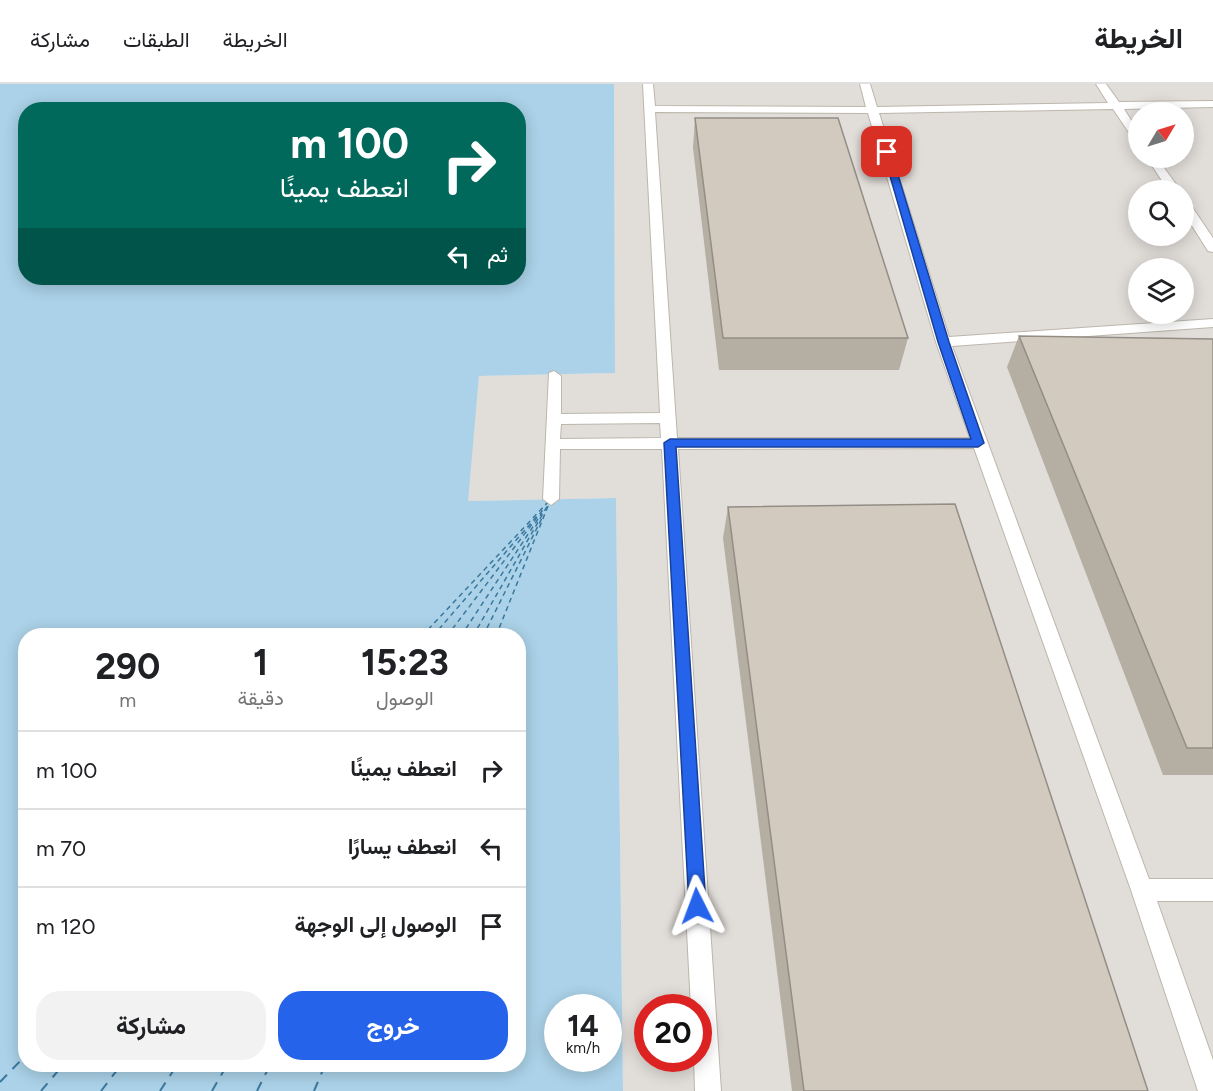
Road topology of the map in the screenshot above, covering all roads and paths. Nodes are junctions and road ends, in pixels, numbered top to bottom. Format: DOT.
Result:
graph roads {
  1 [pos="648,84"];
  2 [pos="865,84"];
  3 [pos="1101,84"];
  4 [pos="1115,104"];
  5 [pos="1213,104"];
  6 [pos="649,108"];
  7 [pos="874,110"];
  8 [pos="1128,123"];
  9 [pos="1194,218"];
  10 [pos="1211,242"];
  11 [pos="1213,323"];
  12 [pos="943,342"];
  13 [pos="554,376"];
  14 [pos="668,418"];
  15 [pos="554,419"];
  16 [pos="670,443"];
  17 [pos="978,443"];
  18 [pos="554,444"];
  19 [pos="551,499"];
  20 [pos="1142,890"];
  21 [pos="1213,890"];
  22 [pos="708,1091"];
  23 [pos="1211,1091"];
  1 -- 6 [label="lane"];
  2 -- 7 [label="lane"];
  3 -- 4 [label="lane"];
  4 -- 5 [label="lane"];
  4 -- 7 [label="lane"];
  4 -- 8 [label="lane"];
  6 -- 7 [label="lane"];
  6 -- 14 [label="lane"];
  7 -- 12 [label="lane"];
  9 -- 10 [label="lane"];
  11 -- 12 [label="lane"];
  12 -- 17 [label="lane"];
  13 -- 15 [label="lane"];
  14 -- 15 [label="lane"];
  14 -- 16 [label="lane"];
  15 -- 18 [label="lane"];
  16 -- 17 [label="lane"];
  16 -- 18 [label="lane"];
  16 -- 22 [label="lane"];
  17 -- 20 [label="lane"];
  18 -- 19 [label="lane"];
  20 -- 21 [label="lane"];
  20 -- 23 [label="lane"];
}
